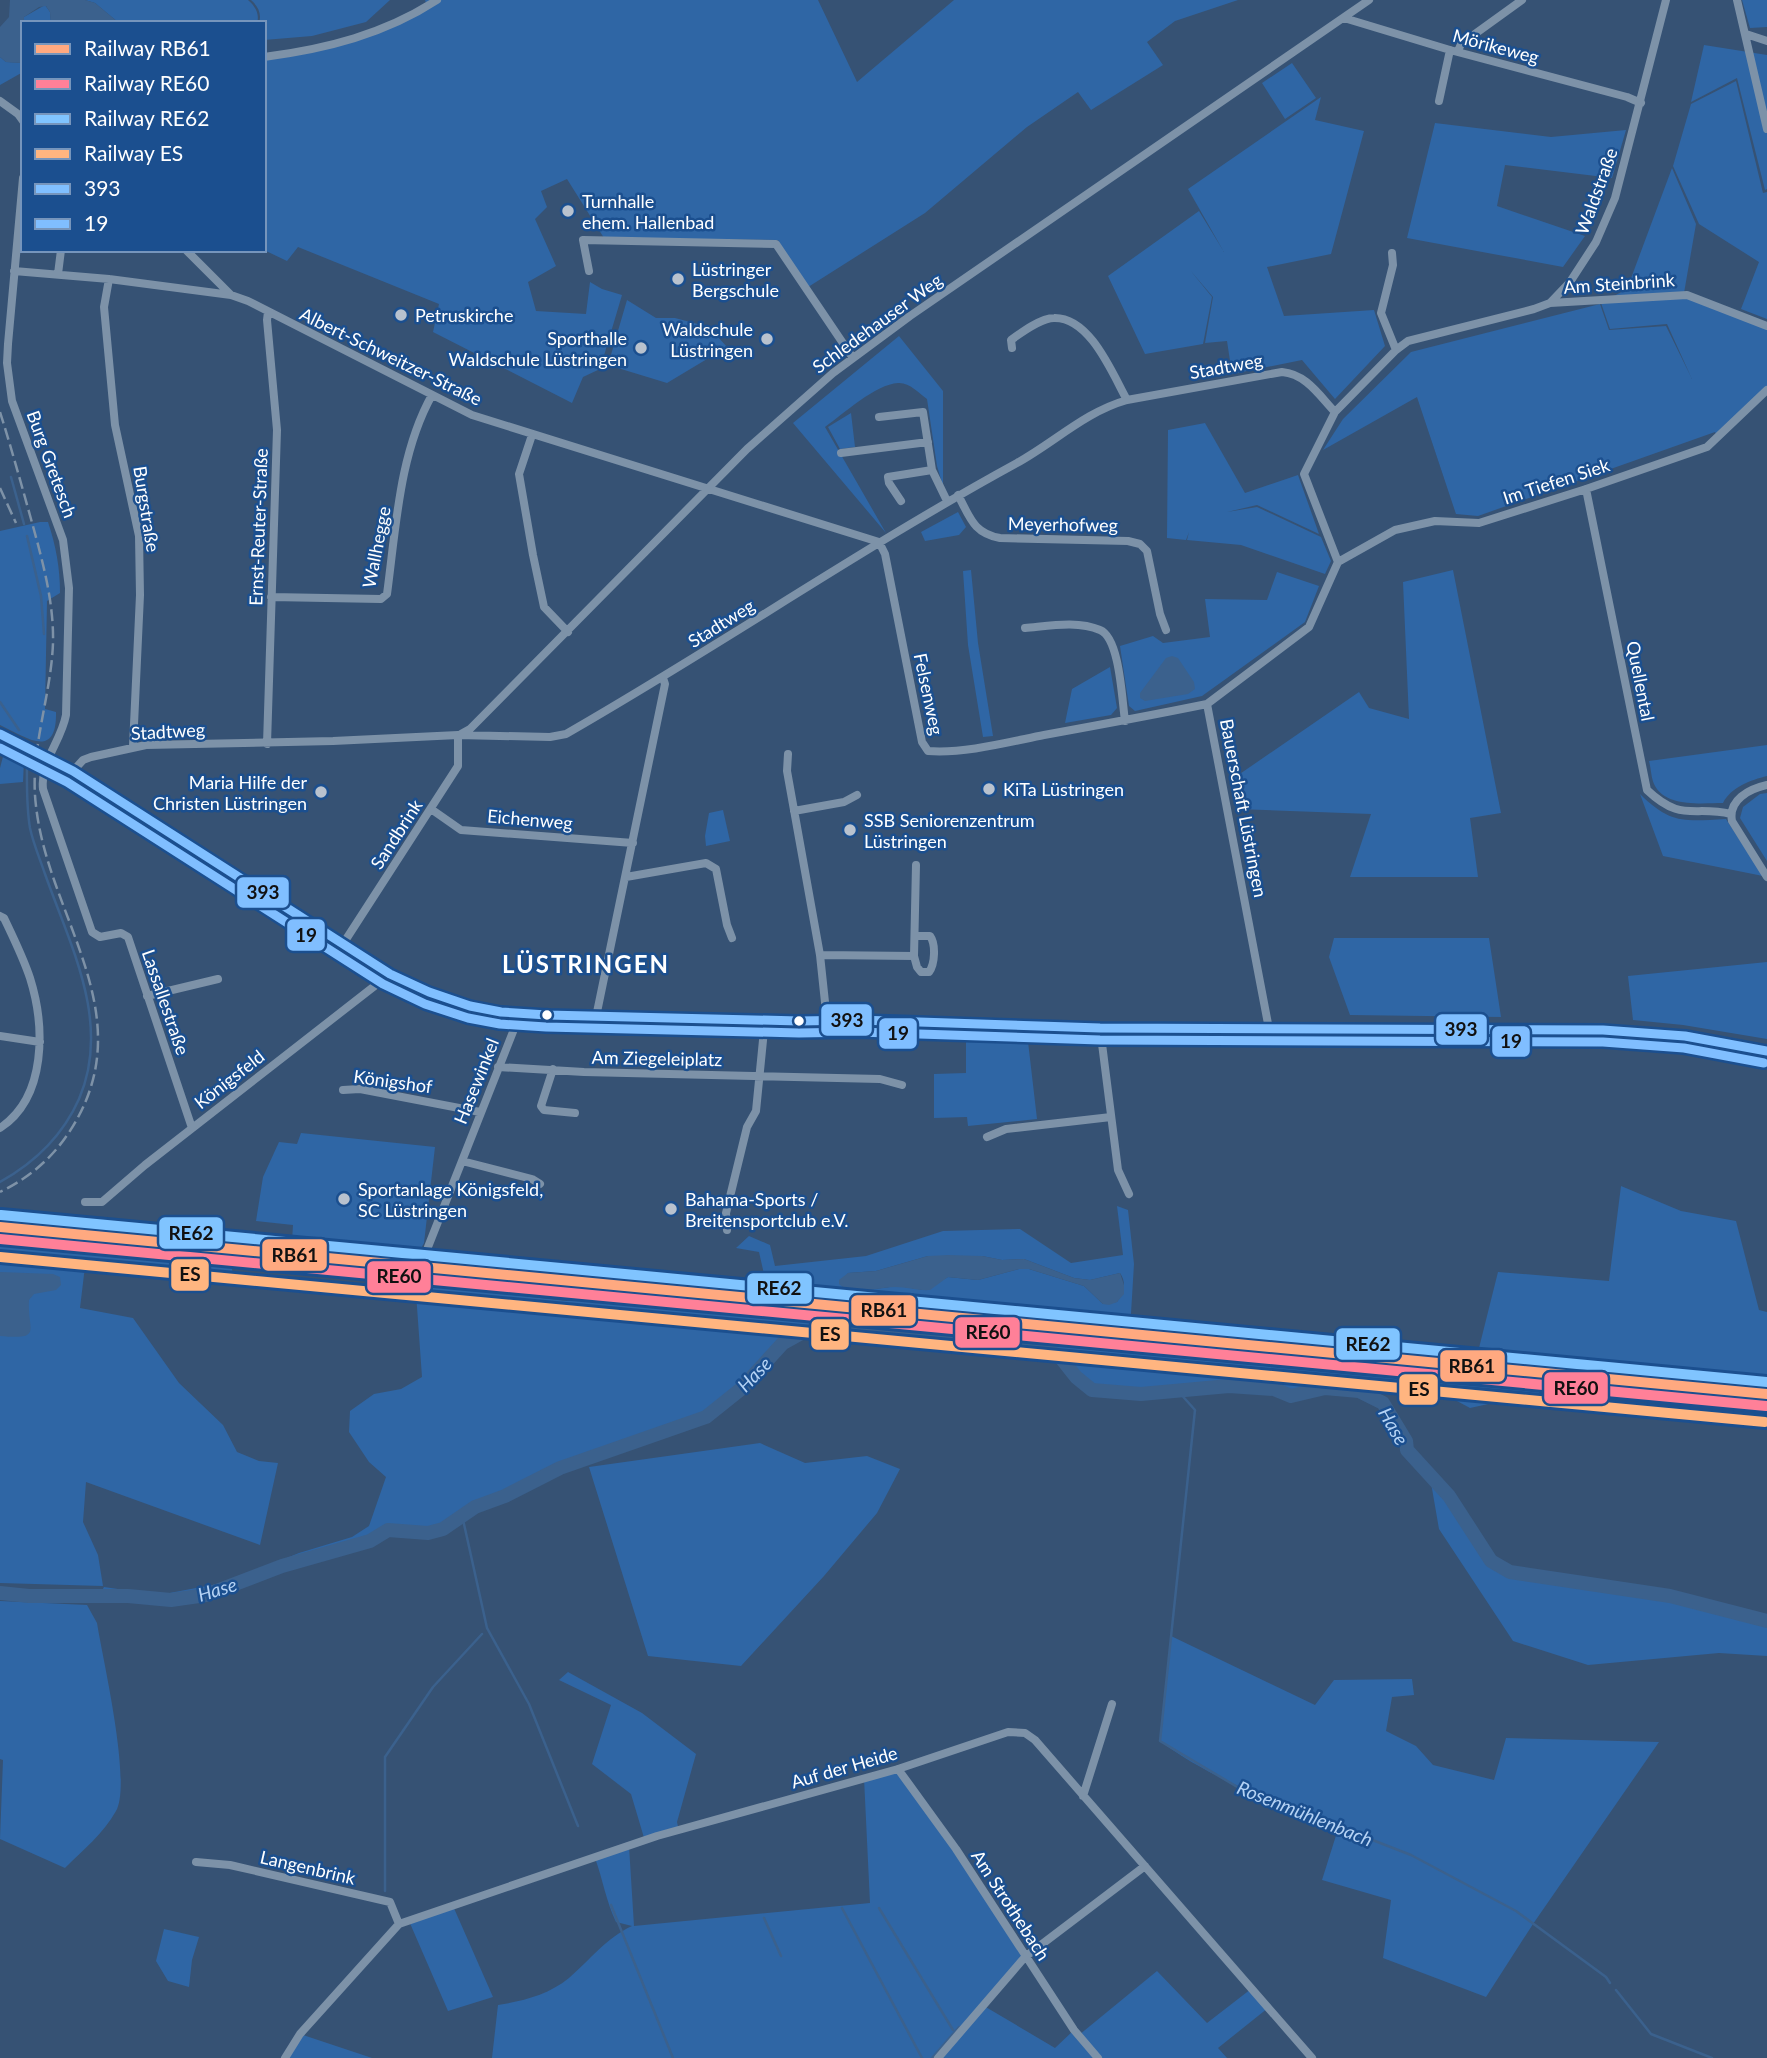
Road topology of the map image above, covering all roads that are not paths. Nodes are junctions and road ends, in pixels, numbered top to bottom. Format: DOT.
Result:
graph roads {
  1 [pos="437,0"];
  2 [pos="1369,0"];
  3 [pos="1522,0"];
  4 [pos="1667,0"];
  5 [pos="1737,0"];
  6 [pos="1344,18"];
  7 [pos="1746,34"];
  8 [pos="1767,41"];
  9 [pos="1454,51"];
  10 [pos="266,57"];
  11 [pos="0,101"];
  12 [pos="1439,101"];
  13 [pos="1641,103"];
  14 [pos="21,118"];
  15 [pos="1767,128"];
  16 [pos="21,199"];
  17 [pos="61,252"];
  18 [pos="188,252"];
  19 [pos="1392,253"];
  20 [pos="14,271"];
  21 [pos="589,271"];
  22 [pos="58,274"];
  23 [pos="109,279"];
  24 [pos="231,295"];
  25 [pos="1550,303"];
  26 [pos="268,312"];
  27 [pos="1767,326"];
  28 [pos="1012,348"];
  29 [pos="1395,350"];
  30 [pos="853,358"];
  31 [pos="1767,390"];
  32 [pos="432,395"];
  33 [pos="1127,400"];
  34 [pos="1335,412"];
  35 [pos="879,417"];
  36 [pos="532,435"];
  37 [pos="928,442"];
  38 [pos="841,453"];
  39 [pos="932,470"];
  40 [pos="1586,489"];
  41 [pos="706,490"];
  42 [pos="958,495"];
  43 [pos="901,501"];
  44 [pos="947,501"];
  45 [pos="879,542"];
  46 [pos="1338,562"];
  47 [pos="271,597"];
  48 [pos="1025,628"];
  49 [pos="1166,630"];
  50 [pos="568,632"];
  51 [pos="663,678"];
  52 [pos="1208,704"];
  53 [pos="1125,721"];
  54 [pos="0,734"];
  55 [pos="458,735"];
  56 [pos="267,744"];
  57 [pos="133,746"];
  58 [pos="788,754"];
  59 [pos="48,758"];
  60 [pos="73,771"];
  61 [pos="1767,785"];
  62 [pos="857,795"];
  63 [pos="431,809"];
  64 [pos="794,811"];
  65 [pos="1731,814"];
  66 [pos="633,843"];
  67 [pos="916,864"];
  68 [pos="626,877"];
  69 [pos="1767,877"];
  70 [pos="0,916"];
  71 [pos="915,936"];
  72 [pos="732,938"];
  73 [pos="343,944"];
  74 [pos="820,955"];
  75 [pos="914,956"];
  76 [pos="390,974"];
  77 [pos="218,979"];
  78 [pos="147,996"];
  79 [pos="520,1014"];
  80 [pos="596,1017"];
  81 [pos="765,1020"];
  82 [pos="827,1021"];
  83 [pos="1100,1028"];
  84 [pos="1269,1029"];
  85 [pos="0,1036"];
  86 [pos="40,1042"];
  87 [pos="1767,1051"];
  88 [pos="498,1067"];
  89 [pos="553,1069"];
  90 [pos="760,1076"];
  91 [pos="902,1085"];
  92 [pos="342,1090"];
  93 [pos="480,1112"];
  94 [pos="575,1113"];
  95 [pos="1111,1117"];
  96 [pos="0,1128"];
  97 [pos="192,1128"];
  98 [pos="987,1137"];
  99 [pos="462,1161"];
  100 [pos="540,1184"];
  101 [pos="1129,1194"];
  102 [pos="85,1202"];
  103 [pos="727,1230"];
  104 [pos="419,1285"];
  105 [pos="1112,1704"];
  106 [pos="898,1769"];
  107 [pos="1083,1796"];
  108 [pos="196,1862"];
  109 [pos="1145,1866"];
  110 [pos="399,1924"];
  111 [pos="1025,1957"];
  112 [pos="285,2058"];
  113 [pos="938,2058"];
  114 [pos="1098,2058"];
  115 [pos="1312,2058"];
  1 -- 10 [label="street"];
  2 -- 6 [label="street, Schledehauser Weg"];
  3 -- 9 [label="street"];
  4 -- 13 [label="street, Waldstraße"];
  5 -- 7 [label="street"];
  6 -- 9 [label="street, Mörikeweg"];
  6 -- 30 [label="street, Schledehauser Weg"];
  7 -- 8 [label="street"];
  7 -- 15 [label="street"];
  9 -- 12 [label="street"];
  9 -- 13 [label="street, Mörikeweg"];
  11 -- 14 [label="street"];
  13 -- 25 [label="street, Waldstraße"];
  16 -- 20 [label="street, Burg Gretesch"];
  17 -- 22 [label="street"];
  18 -- 24 [label="street"];
  19 -- 29 [label="street"];
  20 -- 22 [label="street, Albert-Schweitzer-Straße"];
  20 -- 59 [label="street, Burg Gretesch"];
  21 -- 30 [label="street"];
  22 -- 23 [label="street, Albert-Schweitzer-Straße"];
  23 -- 24 [label="street, Albert-Schweitzer-Straße"];
  23 -- 57 [label="street, Burgstraße"];
  24 -- 26 [label="street, Albert-Schweitzer-Straße"];
  25 -- 27 [label="street, Am Steinbrink"];
  25 -- 29 [label="street"];
  26 -- 32 [label="street, Albert-Schweitzer-Straße"];
  26 -- 47 [label="street, Ernst-Reuter-Straße"];
  28 -- 33 [label="street"];
  29 -- 34 [label="street"];
  30 -- 41 [label="street, Schledehauser Weg"];
  31 -- 40 [label="street, Im Tiefen Siek"];
  32 -- 36 [label="street, Albert-Schweitzer-Straße"];
  32 -- 47 [label="street, Wallhegge"];
  33 -- 34 [label="street, Stadtweg"];
  33 -- 42 [label="street, Stadtweg"];
  34 -- 46 [label="street"];
  35 -- 37 [label="street"];
  36 -- 41 [label="street, Albert-Schweitzer-Straße"];
  36 -- 50 [label="street"];
  37 -- 38 [label="street"];
  37 -- 39 [label="street"];
  39 -- 43 [label="street"];
  39 -- 44 [label="street"];
  40 -- 46 [label="street, Im Tiefen Siek"];
  40 -- 65 [label="street, Quellental"];
  41 -- 45 [label="street"];
  41 -- 50 [label="street, Schledehauser Weg"];
  42 -- 44 [label="street, Stadtweg"];
  42 -- 49 [label="street, Meyerhofweg"];
  44 -- 45 [label="street, Stadtweg"];
  45 -- 51 [label="street, Stadtweg"];
  45 -- 53 [label="street, Felsenweg"];
  46 -- 52 [label="street, Bauerschaft Lüstringen"];
  47 -- 56 [label="street, Ernst-Reuter-Straße"];
  48 -- 53 [label="street"];
  50 -- 55 [label="street, Schledehauser Weg"];
  51 -- 55 [label="street, Stadtweg"];
  51 -- 66 [label="street"];
  52 -- 53 [label="street, Felsenweg"];
  52 -- 84 [label="street, Bauerschaft Lüstringen"];
  54 -- 59 [label="main road"];
  55 -- 56 [label="street, Stadtweg"];
  55 -- 63 [label="street, Sandbrink"];
  56 -- 57 [label="street, Stadtweg"];
  57 -- 60 [label="street, Stadtweg"];
  58 -- 64 [label="street"];
  59 -- 60 [label="main road"];
  59 -- 78 [label="street, Lassallestraße"];
  60 -- 73 [label="main road"];
  61 -- 65 [label="street"];
  62 -- 64 [label="street"];
  63 -- 66 [label="street, Eichenweg"];
  63 -- 73 [label="street, Sandbrink"];
  64 -- 74 [label="street"];
  65 -- 69 [label="street"];
  66 -- 68 [label="street"];
  67 -- 71 [label="street"];
  68 -- 72 [label="street"];
  68 -- 80 [label="street"];
  70 -- 86 [label="street"];
  71 -- 75 [label="street"];
  71 -- 75 [label="street"];
  73 -- 76 [label="main road"];
  74 -- 75 [label="street"];
  74 -- 82 [label="street"];
  76 -- 79 [label="main road"];
  76 -- 97 [label="street, Königsfeld"];
  77 -- 78 [label="street"];
  78 -- 97 [label="street, Lassallestraße"];
  79 -- 80 [label="main road"];
  79 -- 88 [label="street, Hasewinkel"];
  80 -- 81 [label="main road"];
  81 -- 82 [label="main road"];
  81 -- 90 [label="street"];
  82 -- 83 [label="main road"];
  83 -- 84 [label="main road"];
  83 -- 95 [label="street"];
  84 -- 87 [label="main road"];
  85 -- 86 [label="street"];
  86 -- 96 [label="street"];
  88 -- 89 [label="street, Am Ziegeleiplatz"];
  88 -- 93 [label="street, Hasewinkel"];
  89 -- 90 [label="street, Am Ziegeleiplatz"];
  89 -- 94 [label="street"];
  90 -- 91 [label="street, Am Ziegeleiplatz"];
  90 -- 103 [label="street"];
  92 -- 93 [label="street, Königshof"];
  93 -- 99 [label="street, Hasewinkel"];
  95 -- 98 [label="street"];
  95 -- 101 [label="street"];
  97 -- 102 [label="street, Königsfeld"];
  99 -- 100 [label="street"];
  99 -- 104 [label="street, Hasewinkel"];
  105 -- 107 [label="street"];
  106 -- 107 [label="street, Auf der Heide"];
  106 -- 110 [label="street, Auf der Heide"];
  106 -- 111 [label="street, Am Strothebach"];
  107 -- 109 [label="street, Auf der Heide"];
  108 -- 110 [label="street, Langenbrink"];
  109 -- 111 [label="street"];
  109 -- 115 [label="street, Auf der Heide"];
  110 -- 112 [label="street, Auf der Heide"];
  111 -- 113 [label="street"];
  111 -- 114 [label="street, Am Strothebach"];
}
